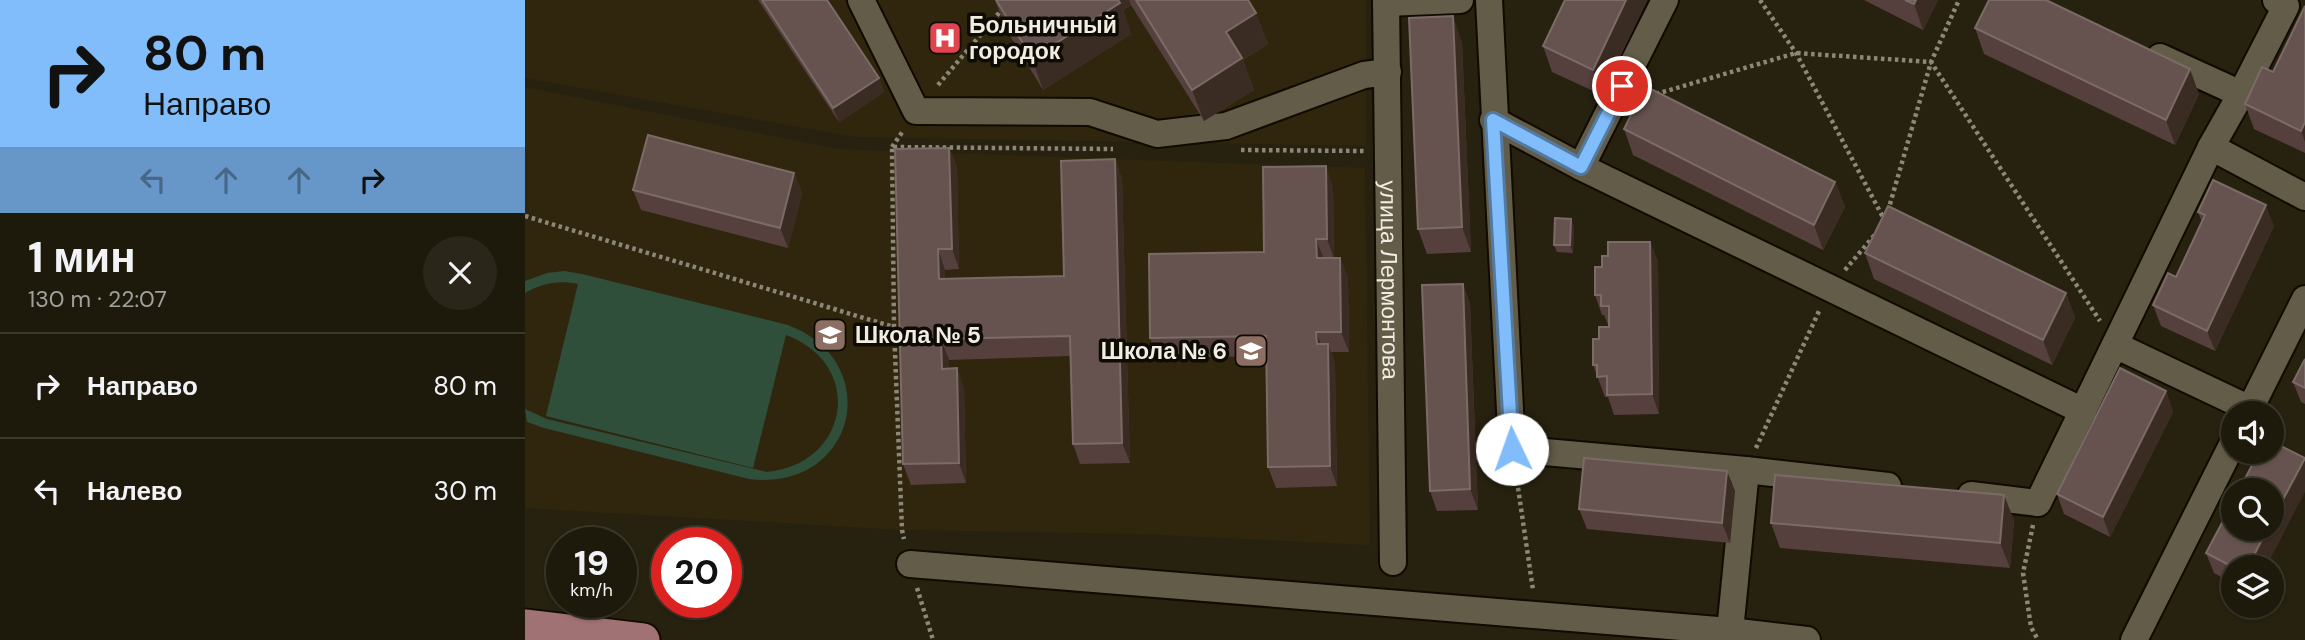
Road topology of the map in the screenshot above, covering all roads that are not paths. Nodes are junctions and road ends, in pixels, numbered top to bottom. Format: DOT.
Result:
graph roads {
  1 [pos="861,0"];
  2 [pos="1460,0"];
  3 [pos="1489,0"];
  4 [pos="1665,0"];
  5 [pos="2276,0"];
  6 [pos="1387,1"];
  7 [pos="2134,44"];
  8 [pos="1388,72"];
  9 [pos="2241,94"];
  10 [pos="1493,120"];
  11 [pos="2211,147"];
  12 [pos="1581,167"];
  13 [pos="2305,197"];
  14 [pos="2305,299"];
  15 [pos="2115,345"];
  16 [pos="2229,401"];
  17 [pos="2254,401"];
  18 [pos="2083,411"];
  19 [pos="2222,464"];
  20 [pos="1746,470"];
  21 [pos="1919,489"];
  22 [pos="1945,492"];
  23 [pos="1393,562"];
  24 [pos="910,564"];
  25 [pos="525,626"];
  26 [pos="1730,631"];
  27 [pos="643,640"];
  28 [pos="1807,640"];
  29 [pos="2134,640"];
  1 -- 8 [label="street"];
  2 -- 6 [label="street"];
  3 -- 10 [label="street"];
  4 -- 12 [label="street"];
  5 -- 9 [label="street"];
  6 -- 8 [label="street, улица Лермонтова"];
  7 -- 9 [label="street"];
  8 -- 23 [label="street, улица Лермонтова"];
  9 -- 11 [label="street"];
  10 -- 12 [label="street"];
  10 -- 20 [label="street"];
  11 -- 13 [label="street"];
  11 -- 15 [label="street"];
  12 -- 18 [label="street"];
  14 -- 17 [label="street"];
  15 -- 16 [label="street"];
  15 -- 18 [label="street"];
  18 -- 22 [label="street"];
  19 -- 29 [label="street"];
  20 -- 21 [label="street"];
  20 -- 26 [label="street"];
  24 -- 26 [label="street"];
  25 -- 27 [label="main road"];
  26 -- 28 [label="street"];
}
